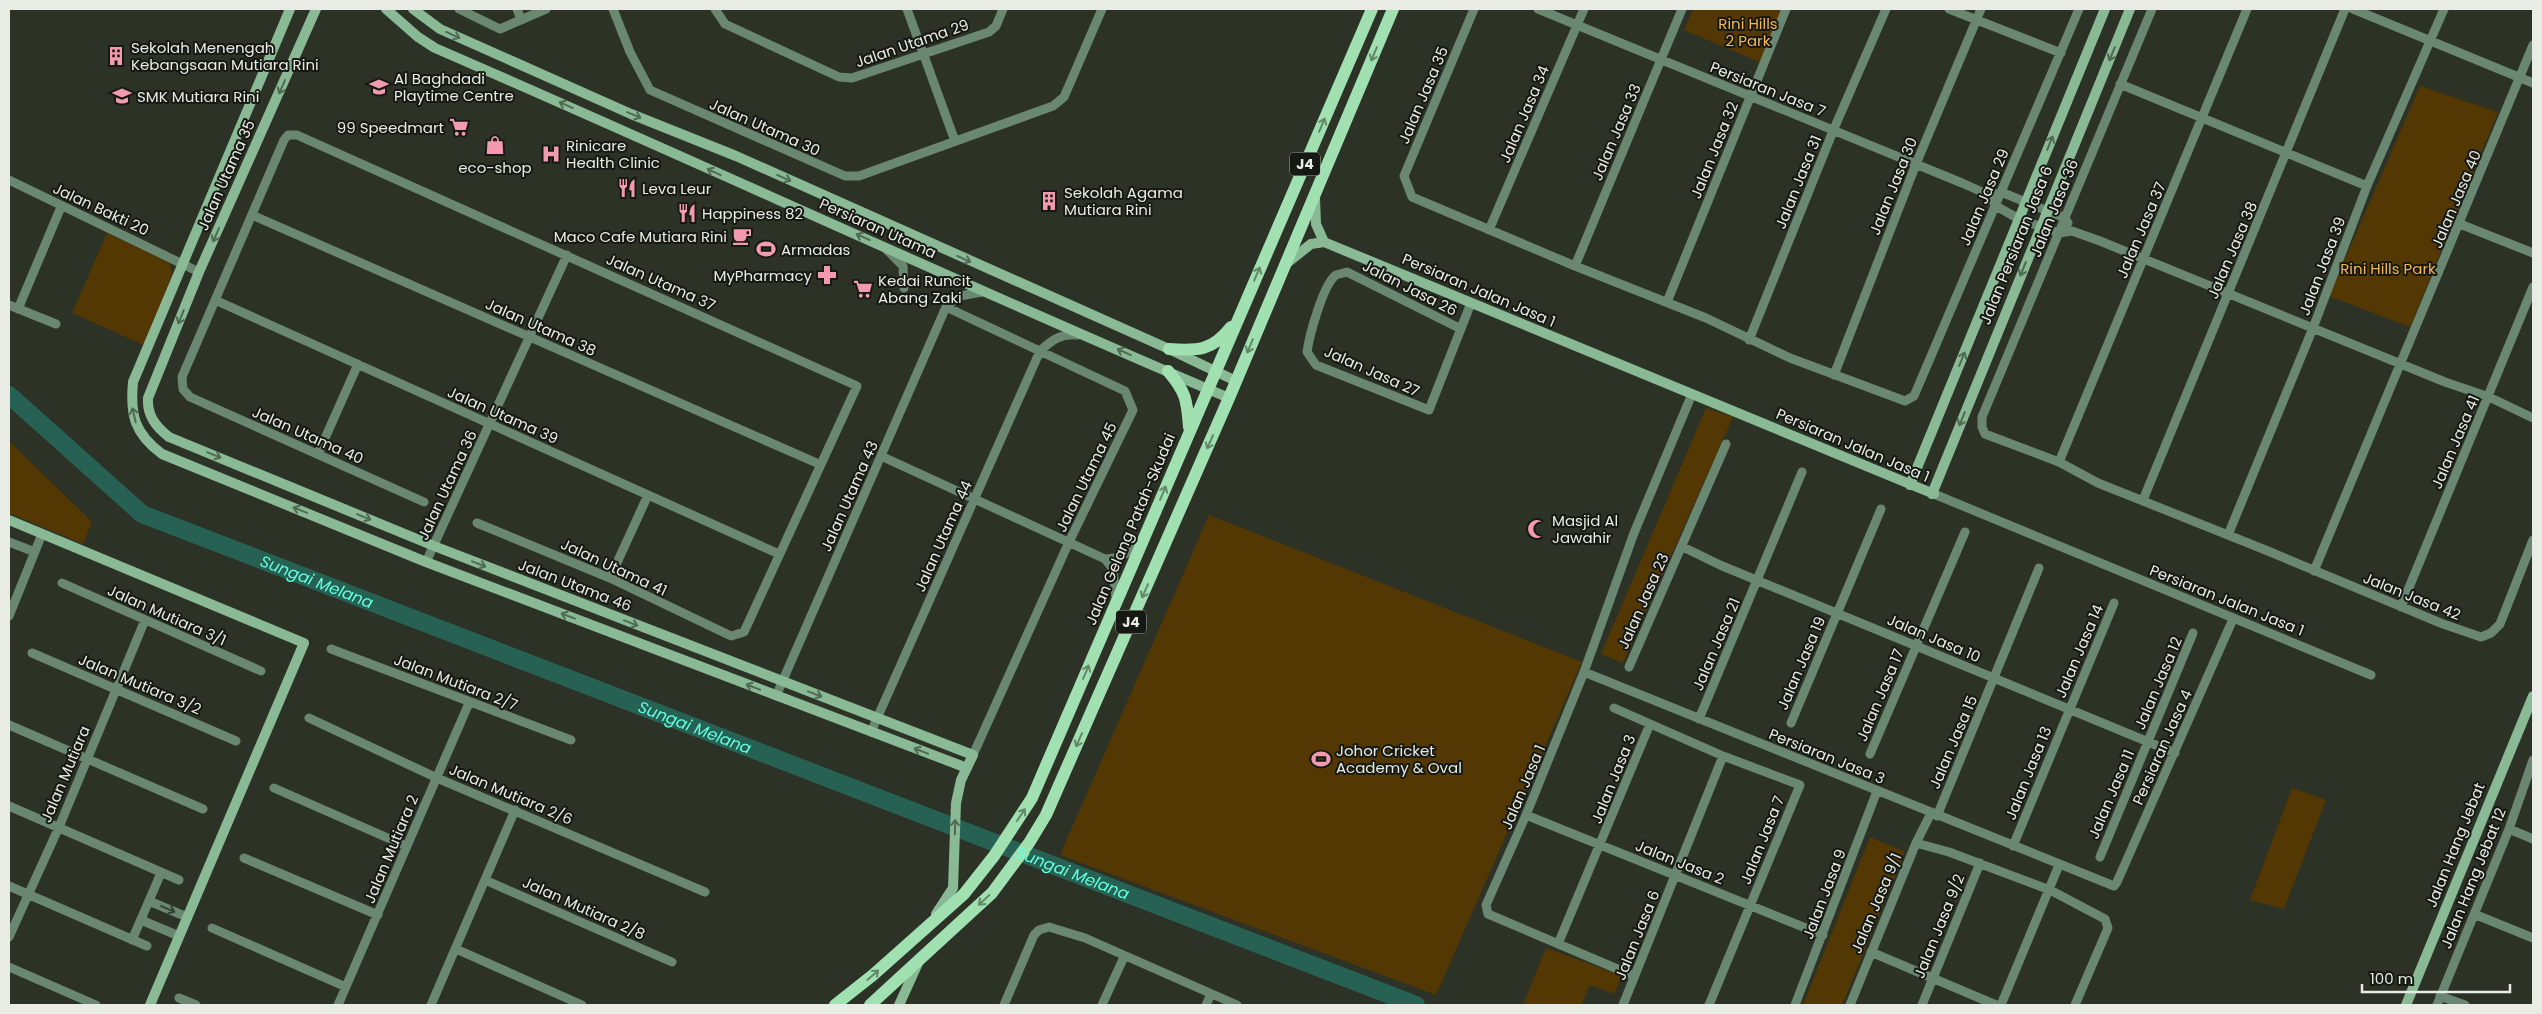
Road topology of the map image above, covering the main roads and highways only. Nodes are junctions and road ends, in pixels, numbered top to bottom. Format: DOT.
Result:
graph roads {
  1 [pos="1372,9"];
  2 [pos="1393,9"];
  3 [pos="1238,319"];
  4 [pos="1170,349"];
  5 [pos="1168,371"];
  6 [pos="1189,432"];
  7 [pos="835,1005"];
  8 [pos="870,1005"];
  3 -- 1 [label="main road, Jalan Gelang Patah-Skudai / J4, one-way"];
  2 -- 8 [label="main road, J4, one-way"];
  3 -- 4 [label="main road"];
  3 -- 6 [label="main road, Jalan Gelang Patah-Skudai / J4"];
  5 -- 6 [label="main road"];
  7 -- 6 [label="main road, Jalan Gelang Patah-Skudai / J4, one-way"];
}
